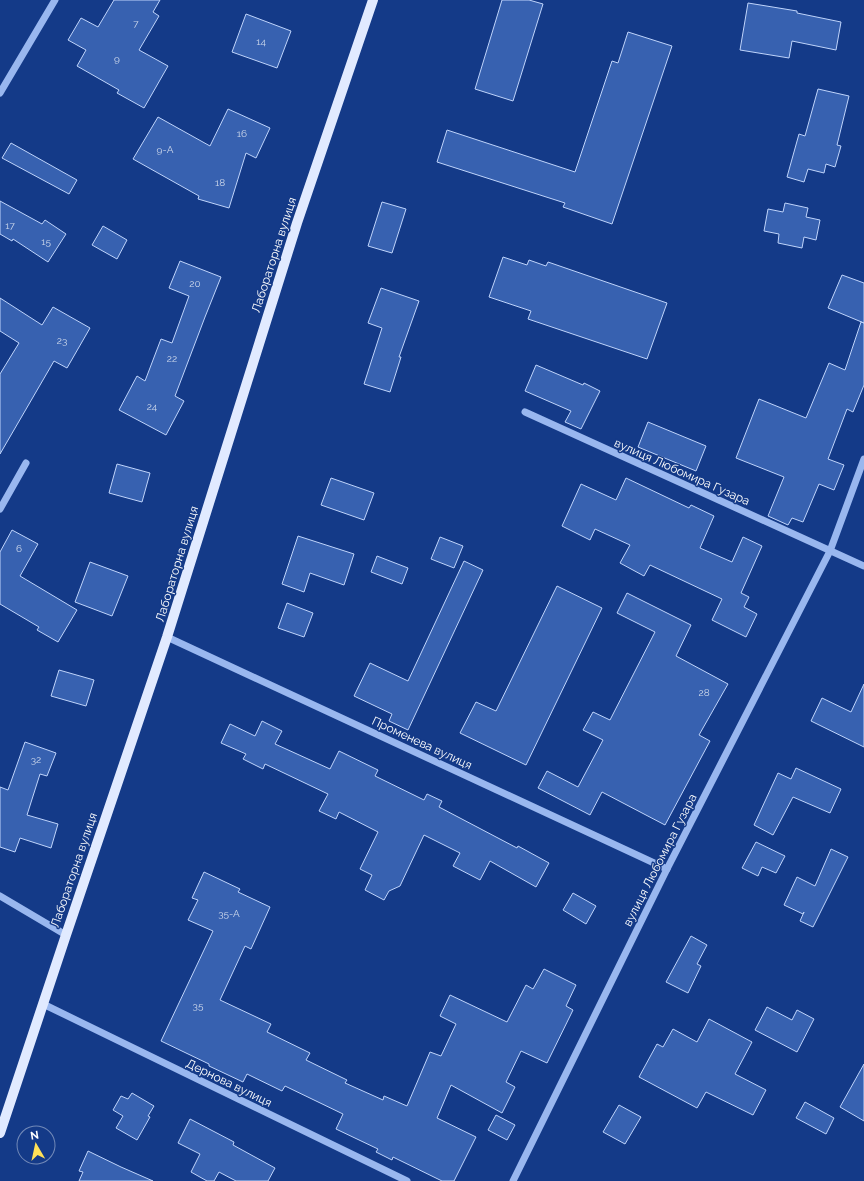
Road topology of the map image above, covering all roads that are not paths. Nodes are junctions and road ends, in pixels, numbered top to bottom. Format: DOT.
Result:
graph roads {
  1 [pos="55,0"];
  2 [pos="373,0"];
  3 [pos="0,93"];
  4 [pos="525,412"];
  5 [pos="864,459"];
  6 [pos="26,463"];
  7 [pos="0,509"];
  8 [pos="830,551"];
  9 [pos="864,566"];
  10 [pos="167,637"];
  11 [pos="667,869"];
  12 [pos="0,896"];
  13 [pos="66,935"];
  14 [pos="43,1004"];
  15 [pos="0,1133"];
  16 [pos="407,1181"];
  17 [pos="513,1181"];
  1 -- 3 [label="street"];
  2 -- 10 [label="main road, Лабораторна вулиця"];
  4 -- 8 [label="street, вулиця Любомира Гузара"];
  5 -- 8 [label="street, вулиця Любомира Гузара"];
  6 -- 7 [label="street"];
  8 -- 9 [label="street"];
  8 -- 11 [label="street, вулиця Любомира Гузара"];
  10 -- 11 [label="street, Променева вулиця"];
  10 -- 13 [label="main road, Лабораторна вулиця"];
  11 -- 17 [label="street, вулиця Любомира Гузара"];
  12 -- 13 [label="street"];
  13 -- 14 [label="main road, Лабораторна вулиця"];
  14 -- 15 [label="main road, Лабораторна вулиця"];
  14 -- 16 [label="street, Дернова вулиця"];
}
